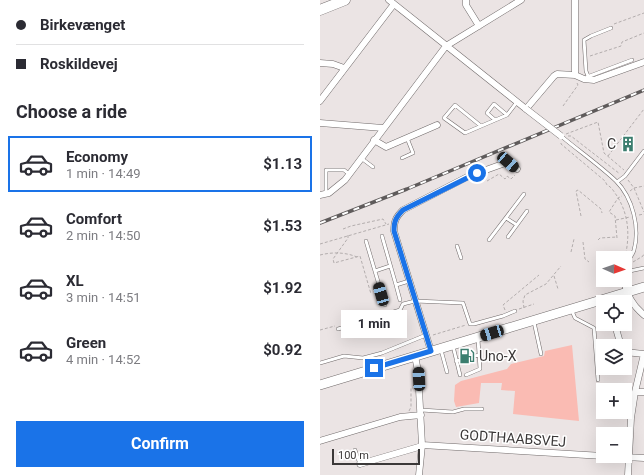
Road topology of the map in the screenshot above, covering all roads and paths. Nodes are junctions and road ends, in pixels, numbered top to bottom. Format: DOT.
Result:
graph roads {
  1 [pos="345,0"];
  2 [pos="466,0"];
  3 [pos="521,0"];
  4 [pos="575,0"];
  5 [pos="392,2"];
  6 [pos="320,10"];
  7 [pos="644,13"];
  8 [pos="479,26"];
  9 [pos="611,28"];
  10 [pos="644,33"];
  11 [pos="446,46"];
  12 [pos="585,58"];
  13 [pos="632,60"];
  14 [pos="644,62"];
  15 [pos="320,63"];
  16 [pos="344,68"];
  17 [pos="575,74"];
  18 [pos="586,78"];
  19 [pos="320,101"];
  20 [pos="517,102"];
  21 [pos="563,106"];
  22 [pos="526,109"];
  23 [pos="644,109"];
  24 [pos="507,115"];
  25 [pos="495,120"];
  26 [pos="320,123"];
  27 [pos="437,125"];
  28 [pos="481,126"];
  29 [pos="383,128"];
  30 [pos="563,136"];
  31 [pos="407,138"];
  32 [pos="374,140"];
  33 [pos="644,151"];
  34 [pos="608,156"];
  35 [pos="361,158"];
  36 [pos="402,158"];
  37 [pos="373,167"];
  38 [pos="517,169"];
  39 [pos="627,173"];
  40 [pos="349,174"];
  41 [pos="487,181"];
  42 [pos="617,182"];
  43 [pos="644,186"];
  44 [pos="625,193"];
  45 [pos="323,194"];
  46 [pos="524,194"];
  47 [pos="618,198"];
  48 [pos="527,211"];
  49 [pos="602,213"];
  50 [pos="581,216"];
  51 [pos="506,218"];
  52 [pos="627,218"];
  53 [pos="616,220"];
  54 [pos="394,223"];
  55 [pos="386,224"];
  56 [pos="517,225"];
  57 [pos="343,229"];
  58 [pos="348,235"];
  59 [pos="382,236"];
  60 [pos="508,237"];
  61 [pos="574,239"];
  62 [pos="489,240"];
  63 [pos="598,240"];
  64 [pos="366,241"];
  65 [pos="583,242"];
  66 [pos="320,244"];
  67 [pos="457,246"];
  68 [pos="626,251"];
  69 [pos="338,252"];
  70 [pos="570,252"];
  71 [pos="644,253"];
  72 [pos="632,254"];
  73 [pos="320,255"];
  74 [pos="357,257"];
  75 [pos="462,258"];
  76 [pos="588,262"];
  77 [pos="632,263"];
  78 [pos="390,266"];
  79 [pos="561,266"];
  80 [pos="644,268"];
  81 [pos="375,271"];
  82 [pos="632,271"];
  83 [pos="539,275"];
  84 [pos="554,276"];
  85 [pos="409,281"];
  86 [pos="396,285"];
  87 [pos="625,287"];
  88 [pos="644,287"];
  89 [pos="558,289"];
  90 [pos="626,292"];
  91 [pos="371,294"];
  92 [pos="400,300"];
  93 [pos="415,301"];
  94 [pos="534,304"];
  95 [pos="384,305"];
  96 [pos="524,308"];
  97 [pos="571,309"];
  98 [pos="515,311"];
  99 [pos="506,315"];
  100 [pos="644,315"];
  101 [pos="533,320"];
  102 [pos="470,324"];
  103 [pos="338,329"];
  104 [pos="320,330"];
  105 [pos="617,332"];
  106 [pos="427,336"];
  107 [pos="478,337"];
  108 [pos="619,339"];
  109 [pos="452,345"];
  110 [pos="440,348"];
  111 [pos="431,351"];
  112 [pos="632,353"];
  113 [pos="541,354"];
  114 [pos="644,354"];
  115 [pos="479,355"];
  116 [pos="415,356"];
  117 [pos="456,361"];
  118 [pos="320,363"];
  119 [pos="447,372"];
  120 [pos="460,375"];
  121 [pos="466,375"];
  122 [pos="598,380"];
  123 [pos="320,384"];
  124 [pos="419,388"];
  125 [pos="635,392"];
  126 [pos="644,392"];
  127 [pos="482,409"];
  128 [pos="421,412"];
  129 [pos="409,416"];
  130 [pos="631,427"];
  131 [pos="320,441"];
  132 [pos="422,445"];
  133 [pos="355,450"];
  134 [pos="596,456"];
  135 [pos="632,457"];
  136 [pos="644,458"];
  137 [pos="629,463"];
  138 [pos="360,464"];
  139 [pos="419,475"];
  140 [pos="628,475"];
  1 -- 6 [label="main road"];
  2 -- 8 [label="street"];
  3 -- 8 [label="street"];
  4 -- 17 [label="street"];
  5 -- 11 [label="street"];
  5 -- 16 [label="street"];
  7 -- 9 [label="path"];
  8 -- 11 [label="street"];
  9 -- 12 [label="lane"];
  10 -- 12 [label="path"];
  11 -- 20 [label="street"];
  11 -- 29 [label="street"];
  12 -- 18 [label="lane"];
  13 -- 18 [label="lane"];
  14 -- 18 [label="street"];
  15 -- 16 [label="street"];
  16 -- 19 [label="street"];
  17 -- 18 [label="street"];
  17 -- 21 [label="path"];
  17 -- 22 [label="street"];
  20 -- 22 [label="street"];
  20 -- 24 [label="lane"];
  22 -- 30 [label="street, bridge"];
  23 -- 34 [label="path"];
  24 -- 25 [label="lane"];
  24 -- 25 [label="lane"];
  25 -- 28 [label="lane"];
  26 -- 29 [label="street"];
  27 -- 31 [label="street"];
  28 -- 28 [label="lane"];
  29 -- 32 [label="street"];
  30 -- 34 [label="path"];
  30 -- 42 [label="lane"];
  30 -- 47 [label="path"];
  31 -- 32 [label="street"];
  31 -- 36 [label="lane"];
  32 -- 35 [label="street"];
  33 -- 39 [label="lane"];
  34 -- 39 [label="path"];
  35 -- 37 [label="lane"];
  35 -- 40 [label="street"];
  38 -- 41 [label="path"];
  38 -- 54 [label="street"];
  39 -- 42 [label="lane"];
  40 -- 45 [label="street"];
  40 -- 45 [label="lane"];
  42 -- 44 [label="lane"];
  43 -- 44 [label="path"];
  44 -- 47 [label="path"];
  44 -- 72 [label="lane"];
  46 -- 51 [label="lane"];
  47 -- 52 [label="path"];
  47 -- 53 [label="path"];
  48 -- 56 [label="lane"];
  49 -- 50 [label="path"];
  51 -- 56 [label="lane"];
  51 -- 62 [label="lane"];
  52 -- 53 [label="path"];
  52 -- 68 [label="path"];
  53 -- 63 [label="path"];
  54 -- 55 [label="path"];
  54 -- 85 [label="street"];
  55 -- 57 [label="path"];
  55 -- 58 [label="path"];
  56 -- 60 [label="lane"];
  58 -- 66 [label="path"];
  58 -- 69 [label="path"];
  59 -- 78 [label="lane"];
  61 -- 70 [label="path"];
  64 -- 81 [label="lane"];
  65 -- 76 [label="path"];
  67 -- 75 [label="lane"];
  69 -- 73 [label="path"];
  69 -- 74 [label="path"];
  69 -- 74 [label="path"];
  71 -- 77 [label="path"];
  74 -- 91 [label="path"];
  78 -- 81 [label="lane"];
  78 -- 86 [label="lane"];
  79 -- 84 [label="path"];
  80 -- 82 [label="lane"];
  81 -- 95 [label="lane"];
  83 -- 99 [label="path"];
  84 -- 89 [label="path"];
  84 -- 96 [label="path"];
  85 -- 86 [label="lane"];
  85 -- 93 [label="street"];
  86 -- 92 [label="lane"];
  87 -- 90 [label="street"];
  88 -- 90 [label="street"];
  90 -- 97 [label="street"];
  90 -- 100 [label="street"];
  93 -- 102 [label="lane"];
  93 -- 103 [label="lane"];
  93 -- 106 [label="street"];
  94 -- 96 [label="path"];
  96 -- 98 [label="path"];
  97 -- 101 [label="street"];
  97 -- 122 [label="lane"];
  98 -- 99 [label="lane"];
  99 -- 102 [label="lane"];
  101 -- 107 [label="street"];
  101 -- 113 [label="lane"];
  102 -- 106 [label="path"];
  103 -- 104 [label="path"];
  105 -- 108 [label="street"];
  106 -- 111 [label="street"];
  106 -- 118 [label="lane"];
  107 -- 109 [label="street"];
  107 -- 115 [label="lane"];
  109 -- 110 [label="street"];
  109 -- 117 [label="lane"];
  110 -- 111 [label="street"];
  110 -- 119 [label="lane"];
  111 -- 116 [label="street"];
  112 -- 114 [label="street"];
  114 -- 125 [label="street"];
  115 -- 117 [label="lane"];
  115 -- 121 [label="lane"];
  116 -- 123 [label="street"];
  116 -- 124 [label="street"];
  117 -- 120 [label="lane"];
  124 -- 128 [label="street"];
  124 -- 129 [label="path"];
  125 -- 126 [label="street"];
  125 -- 130 [label="street"];
  127 -- 128 [label="lane"];
  128 -- 129 [label="street"];
  128 -- 132 [label="street"];
  129 -- 131 [label="street"];
  132 -- 134 [label="street, GODTHAABSVEJ"];
  132 -- 138 [label="street, GODTHAABSVEJ"];
  132 -- 139 [label="street"];
  133 -- 138 [label="lane"];
  135 -- 136 [label="street"];
  137 -- 140 [label="street"];
}
